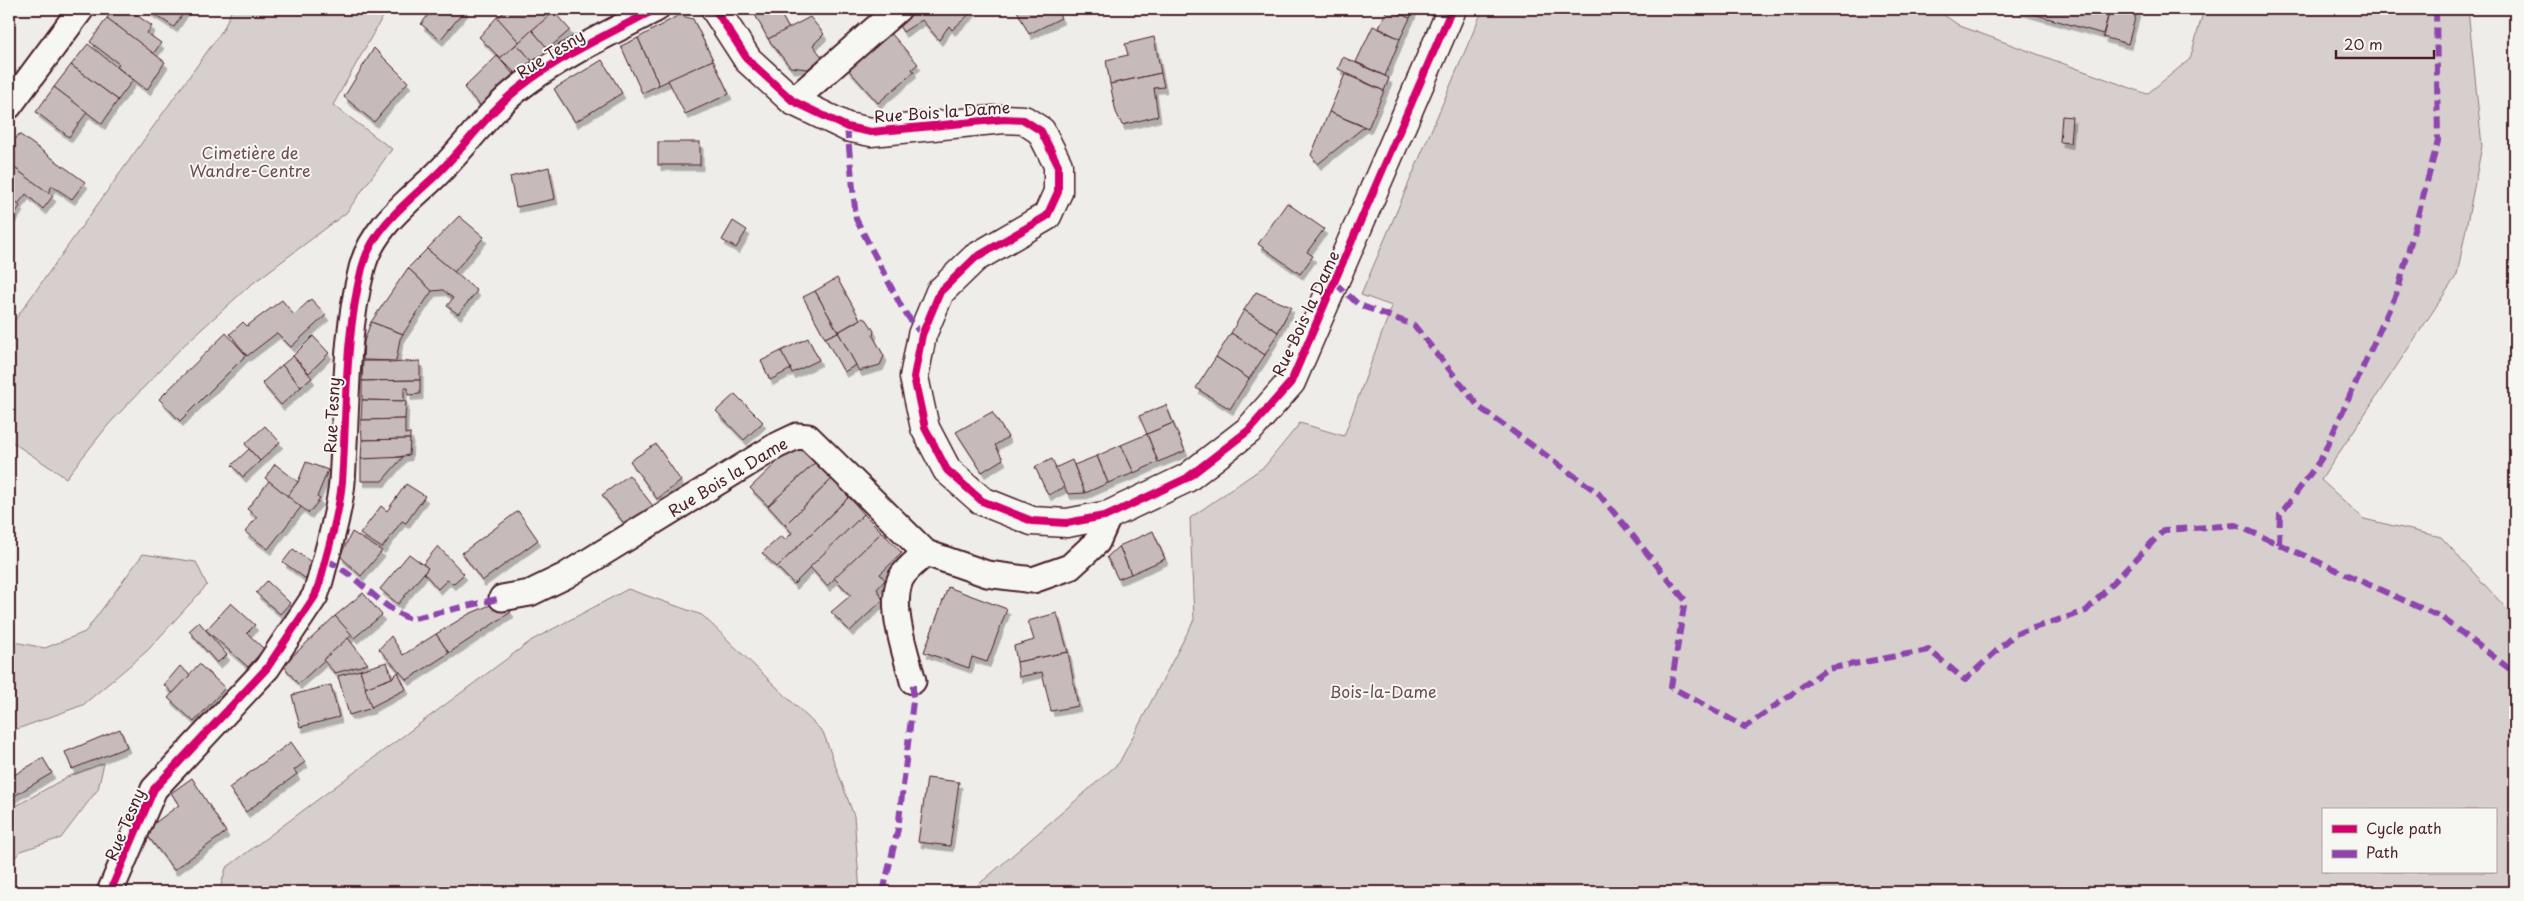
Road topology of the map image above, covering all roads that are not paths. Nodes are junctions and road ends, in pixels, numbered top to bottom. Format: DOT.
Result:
graph roads {
  1 [pos="81,9"];
  2 [pos="656,9"];
  3 [pos="715,9"];
  4 [pos="898,9"];
  5 [pos="1452,9"];
  6 [pos="793,100"];
  7 [pos="9,106"];
  8 [pos="1109,515"];
  9 [pos="926,553"];
  10 [pos="502,598"];
  11 [pos="913,681"];
  12 [pos="110,892"];
  1 -- 7 [label="street"];
  2 -- 12 [label="street, Rue Tesny"];
  3 -- 6 [label="street, Rue Bois la Dame"];
  4 -- 6 [label="street"];
  5 -- 8 [label="street, Rue Bois la Dame"];
  6 -- 8 [label="street, Rue Bois la Dame"];
  8 -- 9 [label="street, Rue Bois la Dame"];
  9 -- 10 [label="street, Rue Bois la Dame"];
  9 -- 11 [label="street"];
}
